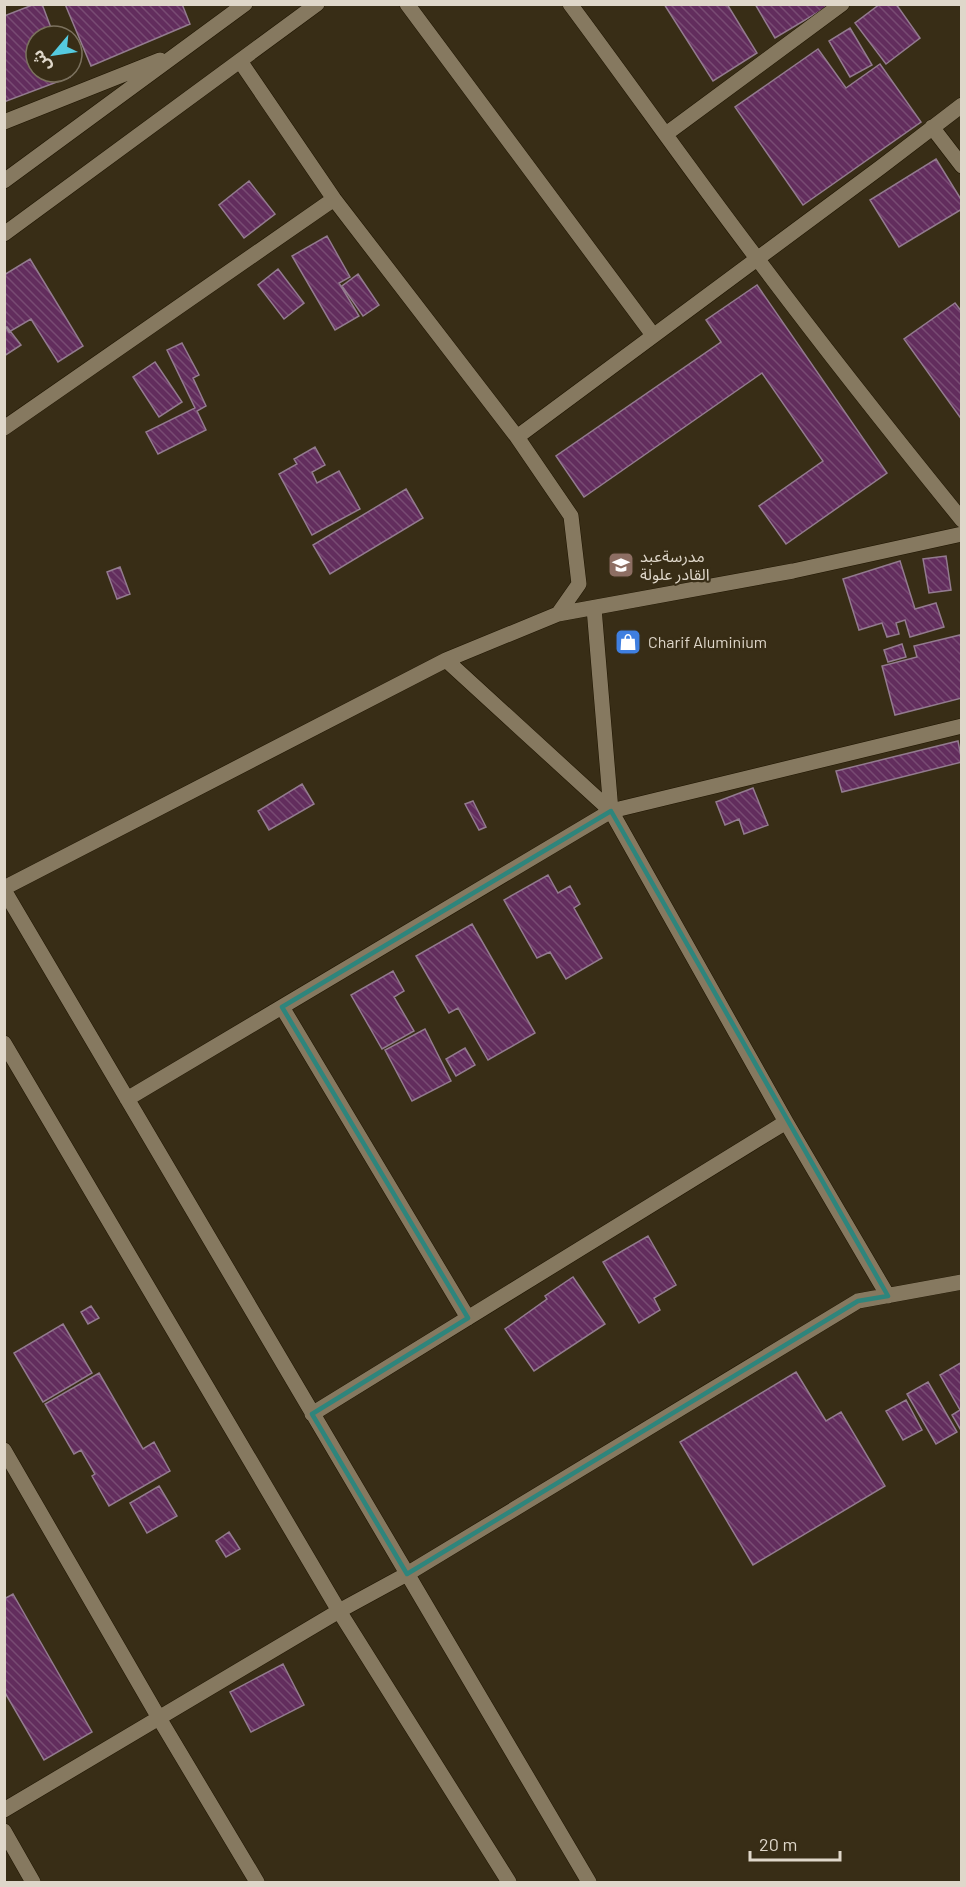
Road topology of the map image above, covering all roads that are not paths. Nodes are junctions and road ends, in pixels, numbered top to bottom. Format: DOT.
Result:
graph roads {
  1 [pos="245,4"];
  2 [pos="317,4"];
  3 [pos="407,4"];
  4 [pos="842,4"];
  5 [pos="575,6"];
  6 [pos="232,9"];
  7 [pos="180,53"];
  8 [pos="240,61"];
  9 [pos="962,105"];
  10 [pos="4,122"];
  11 [pos="932,127"];
  12 [pos="666,134"];
  13 [pos="962,166"];
  14 [pos="4,182"];
  15 [pos="334,199"];
  16 [pos="4,234"];
  17 [pos="757,259"];
  18 [pos="653,335"];
  19 [pos="4,429"];
  20 [pos="517,437"];
  21 [pos="962,520"];
  22 [pos="962,534"];
  23 [pos="594,608"];
  24 [pos="558,614"];
  25 [pos="446,660"];
  26 [pos="962,726"];
  27 [pos="611,811"];
  28 [pos="4,889"];
  29 [pos="282,1007"];
  30 [pos="4,1043"];
  31 [pos="127,1099"];
  32 [pos="786,1122"];
  33 [pos="962,1282"];
  34 [pos="888,1296"];
  35 [pos="468,1318"];
  36 [pos="312,1414"];
  37 [pos="4,1450"];
  38 [pos="407,1574"];
  39 [pos="339,1611"];
  40 [pos="159,1718"];
  41 [pos="4,1810"];
  42 [pos="4,1832"];
  43 [pos="33,1882"];
  44 [pos="257,1882"];
  45 [pos="509,1882"];
  46 [pos="589,1882"];
  1 -- 6 [label="street"];
  2 -- 8 [label="street"];
  3 -- 18 [label="street"];
  4 -- 12 [label="street"];
  5 -- 12 [label="street"];
  6 -- 7 [label="street"];
  7 -- 10 [label="street"];
  7 -- 14 [label="street"];
  8 -- 15 [label="street"];
  8 -- 16 [label="street"];
  9 -- 11 [label="street"];
  11 -- 13 [label="street"];
  11 -- 17 [label="street"];
  12 -- 17 [label="street"];
  15 -- 19 [label="street"];
  15 -- 20 [label="street"];
  17 -- 18 [label="street"];
  17 -- 21 [label="street"];
  18 -- 20 [label="street"];
  20 -- 24 [label="street"];
  22 -- 23 [label="street"];
  23 -- 24 [label="street"];
  23 -- 27 [label="street"];
  24 -- 25 [label="street"];
  25 -- 27 [label="street"];
  25 -- 28 [label="street"];
  26 -- 27 [label="street"];
  27 -- 29 [label="street"];
  27 -- 32 [label="street"];
  28 -- 31 [label="street"];
  29 -- 31 [label="street"];
  29 -- 35 [label="street"];
  30 -- 39 [label="street"];
  31 -- 36 [label="street"];
  32 -- 34 [label="street"];
  32 -- 35 [label="street"];
  33 -- 34 [label="street"];
  34 -- 38 [label="street"];
  35 -- 36 [label="street"];
  36 -- 38 [label="street"];
  37 -- 40 [label="street"];
  38 -- 39 [label="street"];
  38 -- 46 [label="street"];
  39 -- 40 [label="street"];
  39 -- 45 [label="street"];
  40 -- 41 [label="street"];
  40 -- 44 [label="street"];
  42 -- 43 [label="street"];
}
